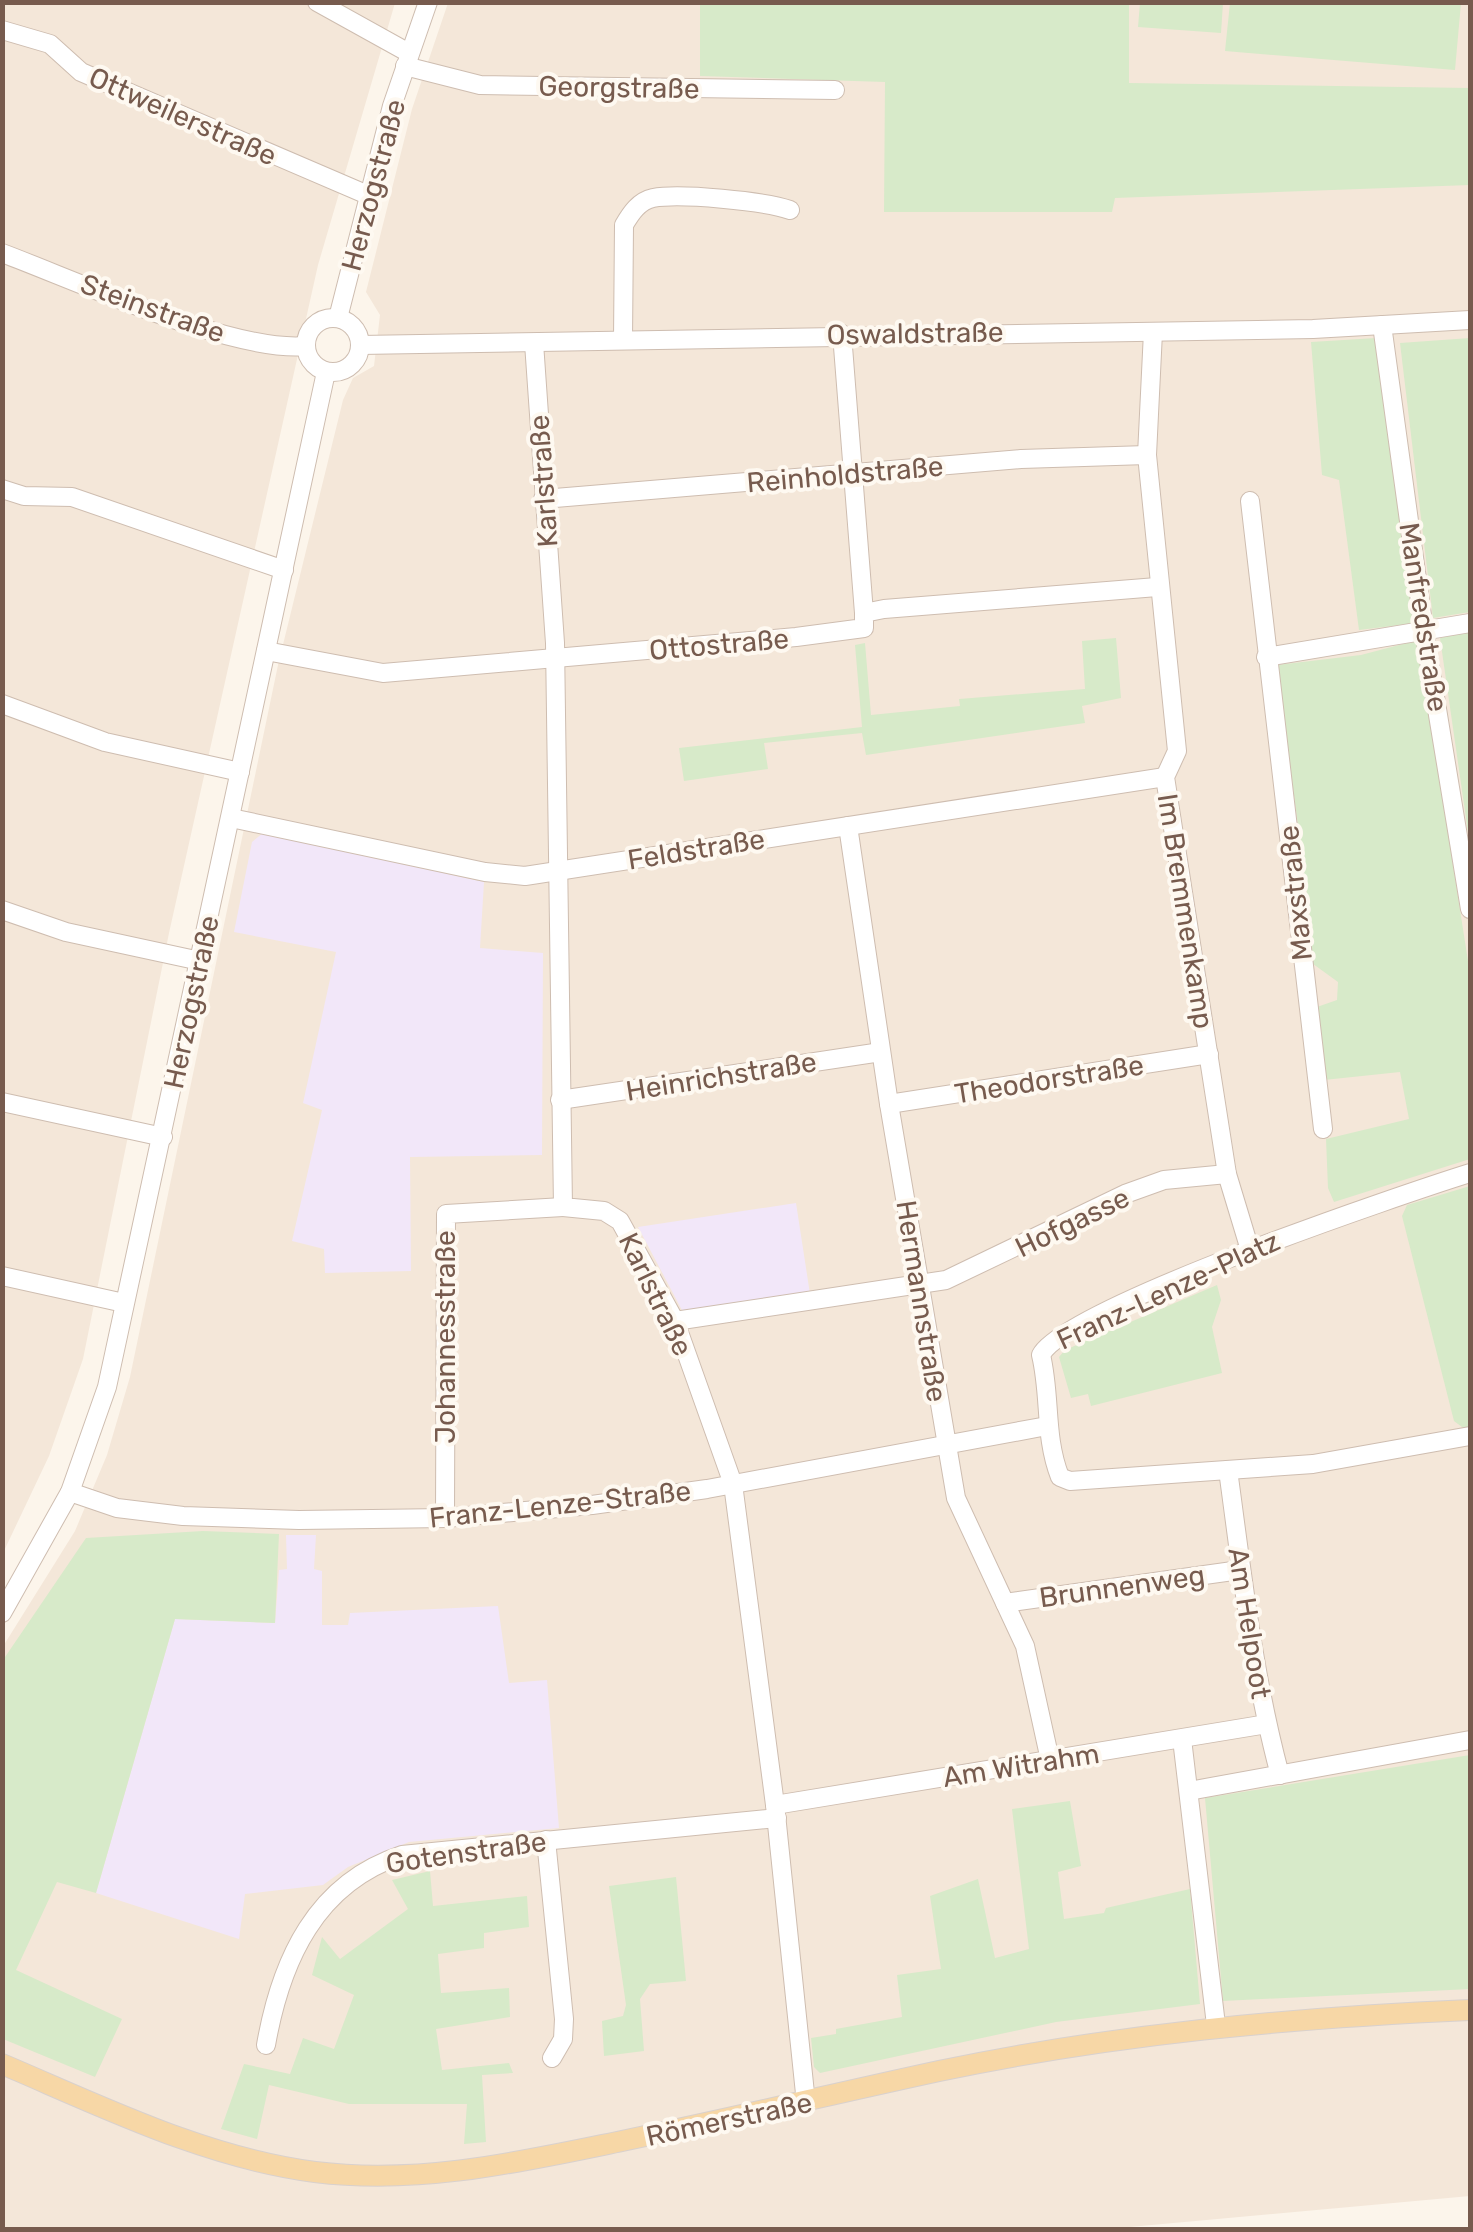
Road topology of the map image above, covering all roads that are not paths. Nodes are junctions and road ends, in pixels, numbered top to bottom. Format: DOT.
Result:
graph roads {
  1 [pos="317,2"];
  2 [pos="428,2"];
  3 [pos="2,30"];
  4 [pos="407,59"];
  5 [pos="836,90"];
  6 [pos="370,196"];
  7 [pos="790,210"];
  8 [pos="2,253"];
  9 [pos="338,318"];
  10 [pos="1470,320"];
  11 [pos="1382,325"];
  12 [pos="1153,332"];
  13 [pos="842,334"];
  14 [pos="624,340"];
  15 [pos="534,343"];
  16 [pos="360,345"];
  17 [pos="306,346"];
  18 [pos="326,372"];
  19 [pos="1148,455"];
  20 [pos="854,474"];
  21 [pos="2,488"];
  22 [pos="544,499"];
  23 [pos="1250,501"];
  24 [pos="284,570"];
  25 [pos="1158,587"];
  26 [pos="864,613"];
  27 [pos="1470,623"];
  28 [pos="1424,630"];
  29 [pos="266,651"];
  30 [pos="1266,657"];
  31 [pos="553,658"];
  32 [pos="2,704"];
  33 [pos="240,772"];
  34 [pos="1165,777"];
  35 [pos="230,818"];
  36 [pos="848,826"];
  37 [pos="555,871"];
  38 [pos="1467,871"];
  39 [pos="1470,909"];
  40 [pos="2,910"];
  41 [pos="200,962"];
  42 [pos="882,1052"];
  43 [pos="1209,1054"];
  44 [pos="560,1100"];
  45 [pos="2,1102"];
  46 [pos="889,1104"];
  47 [pos="1323,1129"];
  48 [pos="162,1138"];
  49 [pos="1470,1173"];
  50 [pos="1228,1174"];
  51 [pos="563,1207"];
  52 [pos="1250,1250"];
  53 [pos="2,1276"];
  54 [pos="919,1284"];
  55 [pos="124,1303"];
  56 [pos="675,1321"];
  57 [pos="1046,1426"];
  58 [pos="1470,1436"];
  59 [pos="946,1444"];
  60 [pos="1228,1470"];
  61 [pos="733,1484"];
  62 [pos="70,1492"];
  63 [pos="445,1518"];
  64 [pos="1240,1570"];
  65 [pos="1004,1603"];
  66 [pos="2,1612"];
  67 [pos="1267,1724"];
  68 [pos="1182,1739"];
  69 [pos="1470,1740"];
  70 [pos="1050,1760"];
  71 [pos="1280,1774"];
  72 [pos="1189,1790"];
  73 [pos="776,1812"];
  74 [pos="546,1840"];
  75 [pos="1470,2010"];
  76 [pos="1216,2025"];
  77 [pos="266,2045"];
  78 [pos="552,2058"];
  79 [pos="2,2064"];
  80 [pos="806,2103"];
  1 -- 4 [label="street"];
  2 -- 4 [label="street, Herzogstraße"];
  3 -- 6 [label="street, Ottweilerstraße"];
  4 -- 5 [label="street, Georgstraße"];
  4 -- 6 [label="street, Herzogstraße"];
  6 -- 9 [label="street, Herzogstraße"];
  7 -- 14 [label="street"];
  8 -- 17 [label="street, Steinstraße"];
  9 -- 16 [label="street"];
  9 -- 17 [label="street"];
  10 -- 11 [label="street, Oswaldstraße"];
  11 -- 12 [label="street, Oswaldstraße"];
  11 -- 28 [label="street, Manfredstraße"];
  12 -- 13 [label="street, Oswaldstraße"];
  12 -- 19 [label="street, Im Bremmenkamp"];
  13 -- 14 [label="street, Oswaldstraße"];
  13 -- 20 [label="street"];
  14 -- 15 [label="street, Oswaldstraße"];
  15 -- 16 [label="street, Oswaldstraße"];
  15 -- 22 [label="street, Karlstraße"];
  16 -- 18 [label="street"];
  17 -- 18 [label="street"];
  18 -- 24 [label="street, Herzogstraße"];
  19 -- 20 [label="street, Reinholdstraße"];
  19 -- 25 [label="street, Im Bremmenkamp"];
  20 -- 22 [label="street, Reinholdstraße"];
  20 -- 26 [label="street"];
  21 -- 24 [label="street"];
  22 -- 31 [label="street, Karlstraße"];
  23 -- 30 [label="street, Maxstraße"];
  24 -- 29 [label="street, Herzogstraße"];
  25 -- 26 [label="street, Ottostraße"];
  25 -- 34 [label="street, Im Bremmenkamp"];
  26 -- 31 [label="street, Ottostraße"];
  27 -- 28 [label="street"];
  28 -- 30 [label="street"];
  28 -- 38 [label="street, Manfredstraße"];
  29 -- 31 [label="street, Ottostraße"];
  29 -- 33 [label="street, Herzogstraße"];
  30 -- 47 [label="street, Maxstraße"];
  31 -- 37 [label="street, Karlstraße"];
  32 -- 33 [label="street"];
  33 -- 35 [label="street, Herzogstraße"];
  34 -- 36 [label="street, Feldstraße"];
  34 -- 43 [label="street, Im Bremmenkamp"];
  35 -- 37 [label="street, Feldstraße"];
  35 -- 41 [label="street, Herzogstraße"];
  36 -- 37 [label="street, Feldstraße"];
  36 -- 42 [label="street, Hermannstraße"];
  37 -- 44 [label="street, Karlstraße"];
  38 -- 39 [label="street, Manfredstraße"];
  40 -- 41 [label="street"];
  41 -- 48 [label="street, Herzogstraße"];
  42 -- 44 [label="street, Heinrichstraße"];
  42 -- 46 [label="street, Hermannstraße"];
  43 -- 46 [label="street, Theodorstraße"];
  43 -- 50 [label="street, Im Bremmenkamp"];
  44 -- 51 [label="street, Karlstraße"];
  45 -- 48 [label="street"];
  46 -- 54 [label="street, Hermannstraße"];
  48 -- 55 [label="street, Herzogstraße"];
  49 -- 52 [label="street, Franz-Lenze-Platz"];
  50 -- 52 [label="street, Im Bremmenkamp"];
  50 -- 54 [label="street, Hofgasse"];
  51 -- 56 [label="street, Karlstraße"];
  51 -- 63 [label="street, Johannesstraße"];
  52 -- 57 [label="street, Franz-Lenze-Platz"];
  53 -- 55 [label="street"];
  54 -- 56 [label="street, Hofgasse"];
  54 -- 59 [label="street, Hermannstraße"];
  55 -- 62 [label="street, Herzogstraße"];
  56 -- 61 [label="street, Karlstraße"];
  57 -- 59 [label="street, Franz-Lenze-Straße"];
  57 -- 60 [label="street, Franz-Lenze-Platz"];
  58 -- 60 [label="street, Franz-Lenze-Platz"];
  59 -- 61 [label="street, Franz-Lenze-Straße"];
  59 -- 65 [label="street, Hermannstraße"];
  60 -- 64 [label="street, Am Helpoot"];
  61 -- 63 [label="street, Franz-Lenze-Straße"];
  61 -- 73 [label="street, Karlstraße"];
  62 -- 63 [label="street, Franz-Lenze-Straße"];
  62 -- 66 [label="street, Herzogstraße"];
  64 -- 65 [label="street, Brunnenweg"];
  64 -- 67 [label="street, Am Helpoot"];
  65 -- 70 [label="street, Hermannstraße"];
  67 -- 68 [label="street, Am Witrahm"];
  67 -- 71 [label="street, Am Helpoot"];
  68 -- 70 [label="street, Am Witrahm"];
  68 -- 72 [label="street"];
  69 -- 71 [label="street"];
  70 -- 73 [label="street, Am Witrahm"];
  71 -- 72 [label="street"];
  72 -- 76 [label="street"];
  73 -- 74 [label="street, Gotenstraße"];
  73 -- 80 [label="street, Karlstraße"];
  74 -- 77 [label="street, Gotenstraße"];
  74 -- 78 [label="street"];
  75 -- 76 [label="main road, Römerstraße"];
  76 -- 80 [label="main road, Römerstraße"];
  79 -- 80 [label="main road, Römerstraße"];
}
